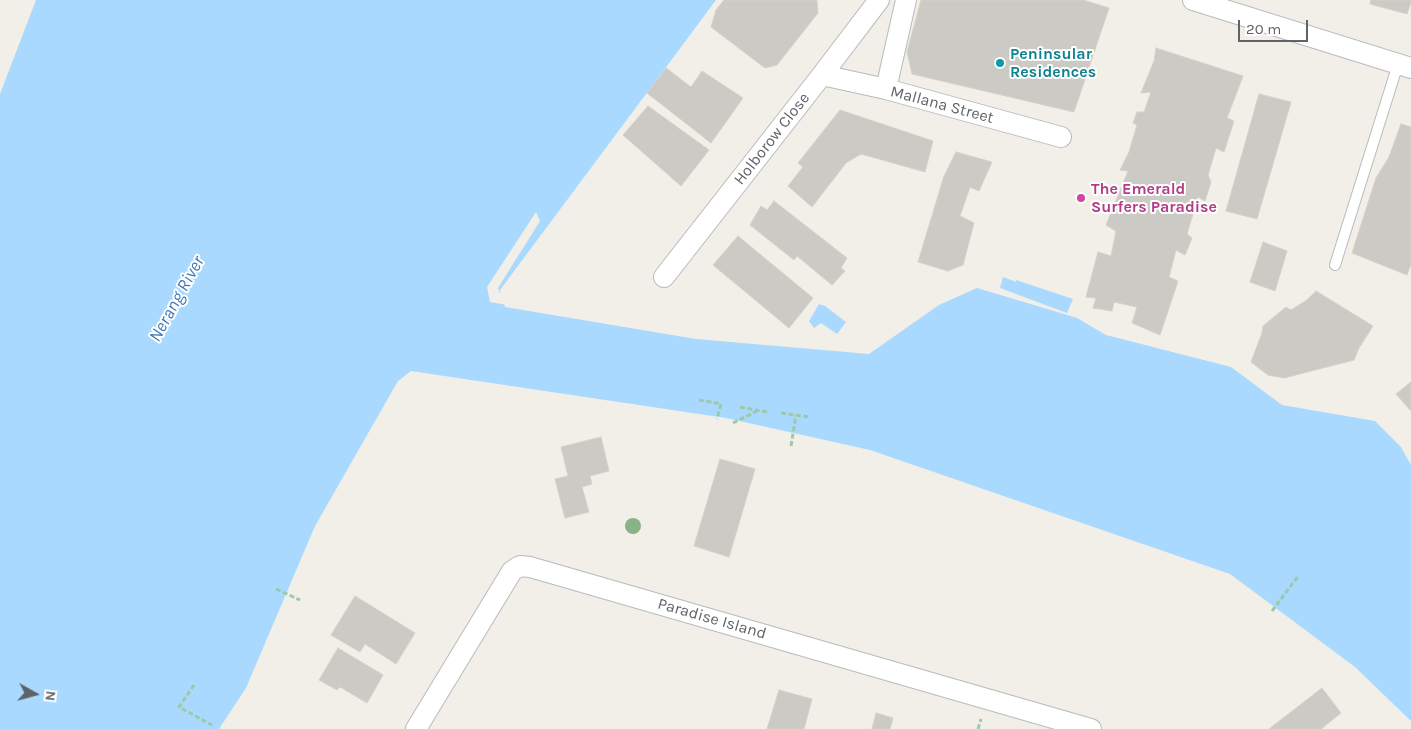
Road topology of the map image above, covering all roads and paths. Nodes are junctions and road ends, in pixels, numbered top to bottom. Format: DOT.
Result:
graph roads {
  1 [pos="879,0"];
  2 [pos="906,0"];
  3 [pos="1193,0"];
  4 [pos="1405,66"];
  5 [pos="822,75"];
  6 [pos="886,90"];
  7 [pos="1061,137"];
  8 [pos="1335,265"];
  9 [pos="664,277"];
  10 [pos="699,400"];
  11 [pos="740,407"];
  12 [pos="758,410"];
  13 [pos="767,412"];
  14 [pos="781,412"];
  15 [pos="796,415"];
  16 [pos="810,417"];
  17 [pos="717,419"];
  18 [pos="733,423"];
  19 [pos="791,446"];
  20 [pos="1299,575"];
  21 [pos="276,590"];
  22 [pos="300,600"];
  23 [pos="1272,611"];
  24 [pos="194,685"];
  25 [pos="212,725"];
  26 [pos="416,729"];
  27 [pos="1091,729"];
  1 -- 5 [label="street, Holborow Close"];
  2 -- 6 [label="street"];
  3 -- 4 [label="street"];
  4 -- 8 [label="lane"];
  5 -- 6 [label="street, Mallana Street"];
  5 -- 9 [label="street, Holborow Close"];
  6 -- 7 [label="street, Mallana Street"];
  10 -- 17 [label="path"];
  11 -- 12 [label="path"];
  12 -- 13 [label="path"];
  12 -- 18 [label="path"];
  14 -- 15 [label="path"];
  15 -- 16 [label="path"];
  15 -- 19 [label="path"];
  20 -- 23 [label="path"];
  21 -- 22 [label="path"];
  24 -- 25 [label="path"];
  26 -- 27 [label="street, Paradise Island"];
}
